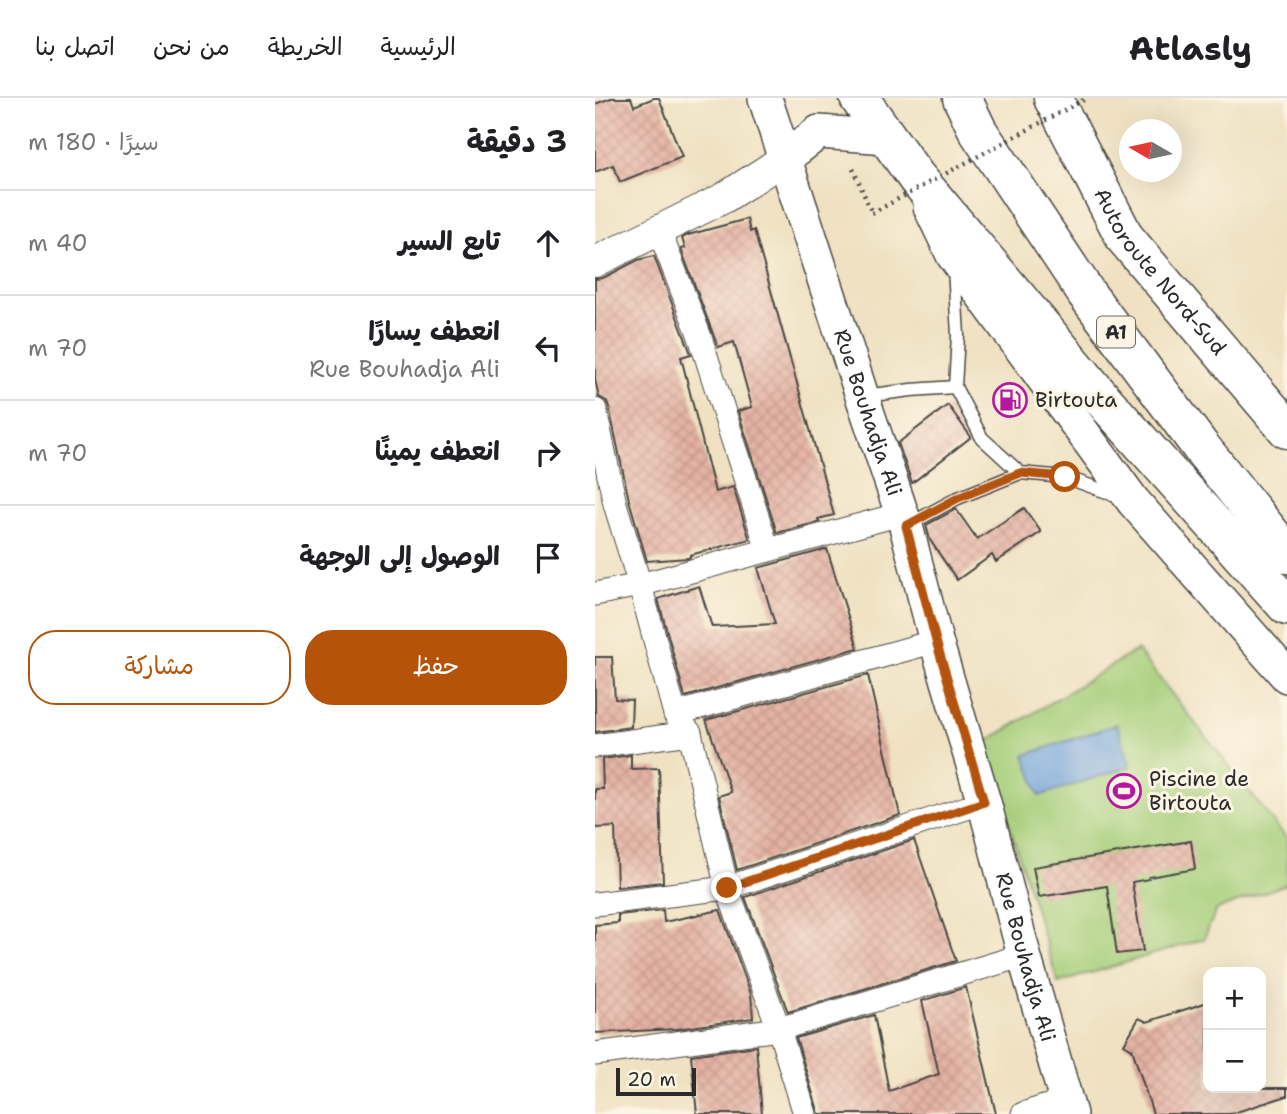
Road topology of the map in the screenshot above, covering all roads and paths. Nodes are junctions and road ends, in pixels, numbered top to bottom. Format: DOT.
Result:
graph roads {
  1 [pos="765,98"];
  2 [pos="859,98"];
  3 [pos="962,98"];
  4 [pos="1053,98"];
  5 [pos="1087,98"];
  6 [pos="888,137"];
  7 [pos="783,159"];
  8 [pos="853,169"];
  9 [pos="916,177"];
  10 [pos="659,230"];
  11 [pos="953,255"];
  12 [pos="595,262"];
  13 [pos="955,387"];
  14 [pos="862,397"];
  15 [pos="595,410"];
  16 [pos="1287,429"];
  17 [pos="1020,473"];
  18 [pos="1133,501"];
  19 [pos="605,505"];
  20 [pos="904,520"];
  21 [pos="768,550"];
  22 [pos="1287,554"];
  23 [pos="640,585"];
  24 [pos="595,594"];
  25 [pos="1287,606"];
  26 [pos="936,641"];
  27 [pos="1287,676"];
  28 [pos="675,714"];
  29 [pos="690,733"];
  30 [pos="595,746"];
  31 [pos="984,802"];
  32 [pos="727,888"];
  33 [pos="595,904"];
  34 [pos="1024,954"];
  35 [pos="779,1029"];
  36 [pos="595,1054"];
  37 [pos="1068,1107"];
  38 [pos="805,1114"];
  39 [pos="1023,1114"];
  1 -- 7 [label="main road, Rue Bouhadja Ali"];
  2 -- 6 [label="highway"];
  3 -- 22 [label="highway, A1"];
  4 -- 16 [label="highway, Autoroute Nord-Sud"];
  5 -- 8 [label="path, bridge"];
  6 -- 7 [label="main road"];
  6 -- 9 [label="highway"];
  7 -- 10 [label="street"];
  7 -- 14 [label="main road, Rue Bouhadja Ali"];
  9 -- 11 [label="main road"];
  9 -- 25 [label="highway"];
  10 -- 12 [label="street"];
  10 -- 21 [label="street"];
  11 -- 13 [label="lane"];
  11 -- 18 [label="main road"];
  13 -- 14 [label="lane"];
  13 -- 17 [label="lane"];
  14 -- 20 [label="main road, Rue Bouhadja Ali"];
  15 -- 19 [label="street"];
  17 -- 18 [label="lane"];
  17 -- 20 [label="lane"];
  18 -- 27 [label="main road"];
  19 -- 23 [label="street"];
  20 -- 21 [label="street"];
  20 -- 26 [label="main road, Rue Bouhadja Ali"];
  21 -- 23 [label="street"];
  23 -- 24 [label="street"];
  23 -- 28 [label="street"];
  26 -- 28 [label="street"];
  26 -- 31 [label="main road, Rue Bouhadja Ali"];
  28 -- 29 [label="street"];
  29 -- 30 [label="street"];
  29 -- 32 [label="street"];
  31 -- 32 [label="street"];
  31 -- 34 [label="main road, Rue Bouhadja Ali"];
  32 -- 33 [label="street"];
  32 -- 35 [label="street"];
  34 -- 35 [label="street"];
  34 -- 37 [label="main road, Rue Bouhadja Ali"];
  35 -- 36 [label="street"];
  35 -- 38 [label="street"];
  37 -- 39 [label="street"];
}
